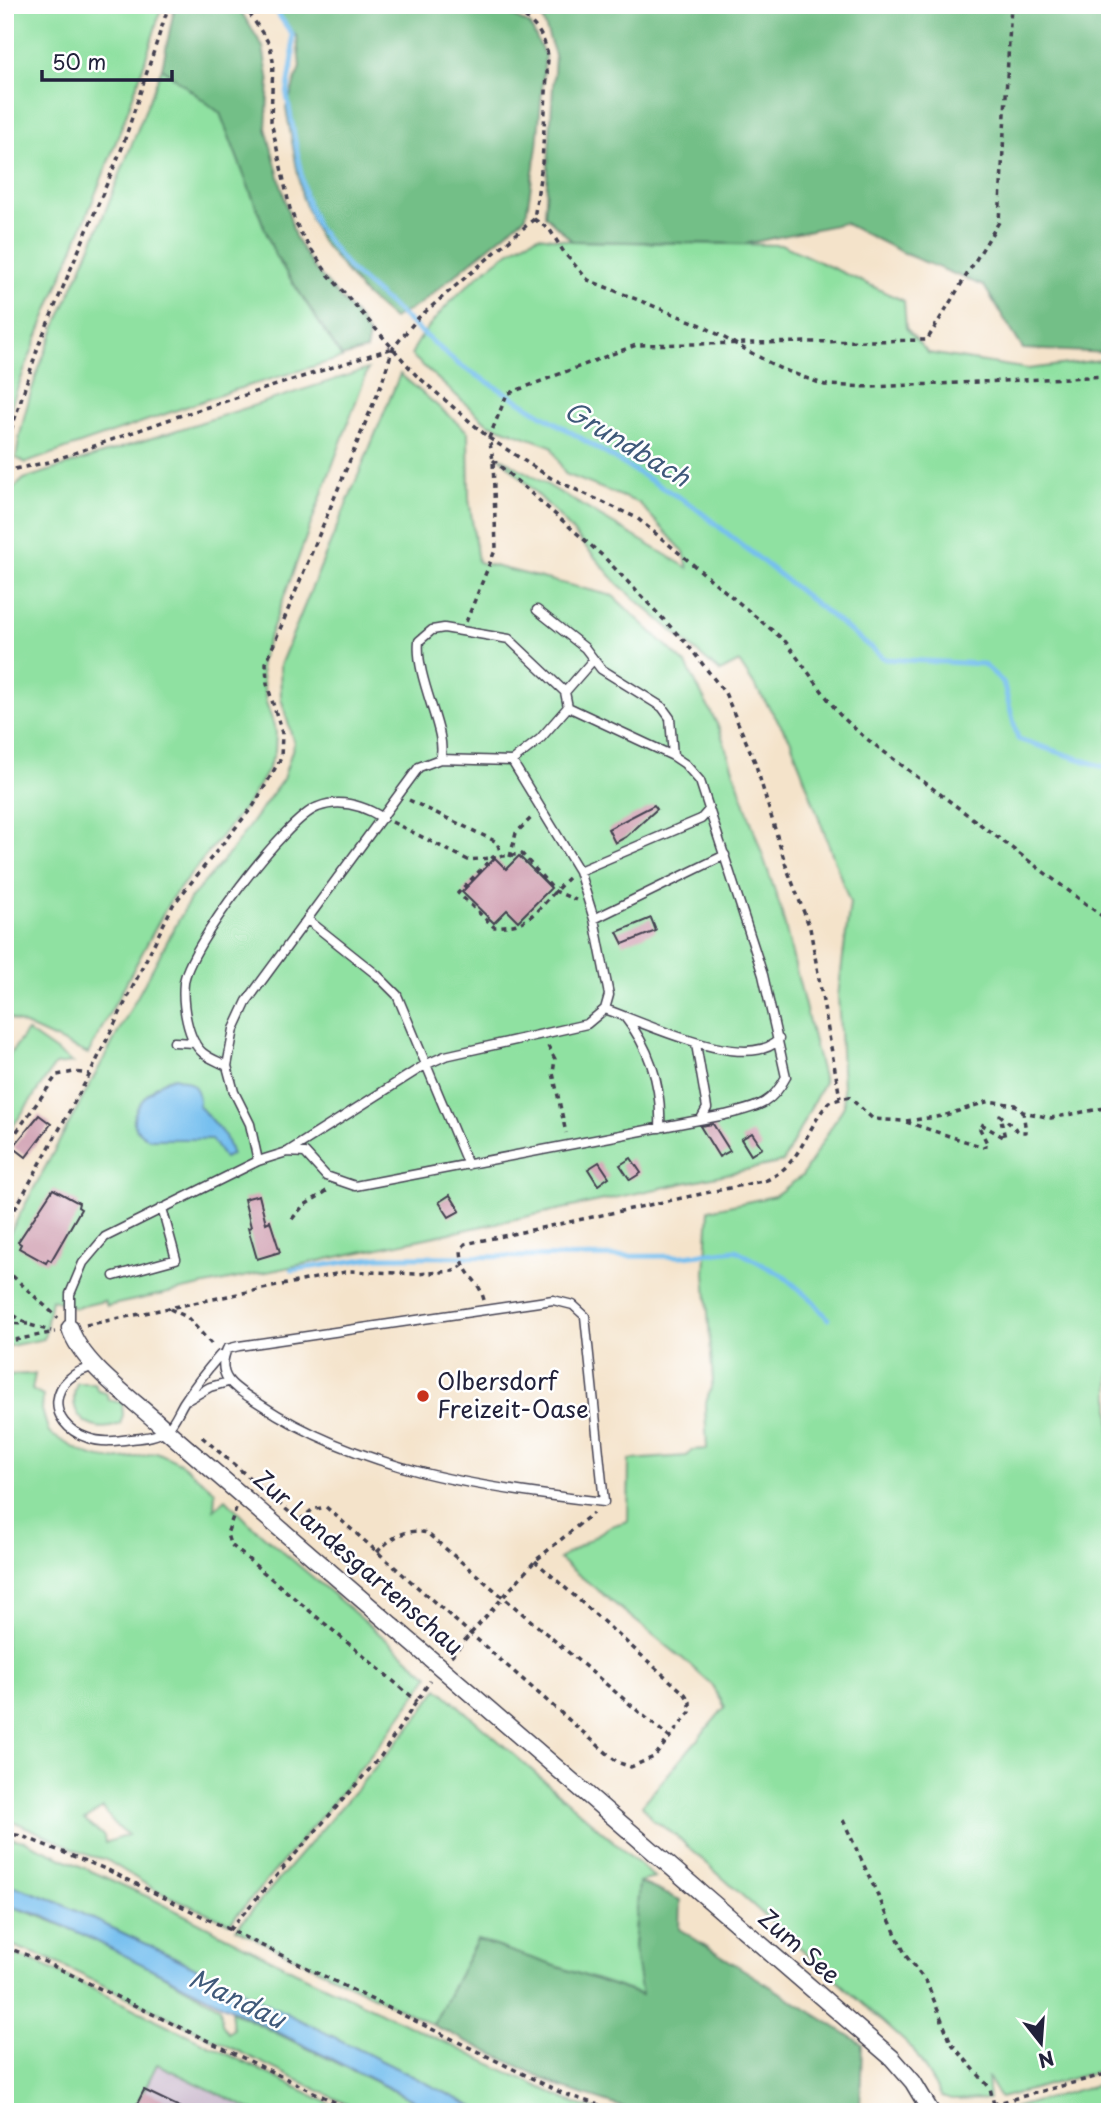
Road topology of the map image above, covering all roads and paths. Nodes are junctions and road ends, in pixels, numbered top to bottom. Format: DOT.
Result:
graph roads {
  1 [pos="169,5"];
  2 [pos="244,5"];
  3 [pos="506,5"];
  4 [pos="1011,5"];
  5 [pos="1091,5"];
  6 [pos="1110,11"];
  7 [pos="534,219"];
  8 [pos="736,344"];
  9 [pos="393,348"];
  10 [pos="1110,376"];
  11 [pos="489,438"];
  12 [pos="5,449"];
  13 [pos="493,460"];
  14 [pos="5,471"];
  15 [pos="537,610"];
  16 [pos="463,631"];
  17 [pos="593,660"];
  18 [pos="565,692"];
  19 [pos="568,707"];
  20 [pos="673,756"];
  21 [pos="440,759"];
  22 [pos="512,761"];
  23 [pos="399,795"];
  24 [pos="540,807"];
  25 [pos="709,810"];
  26 [pos="383,818"];
  27 [pos="725,855"];
  28 [pos="502,857"];
  29 [pos="510,857"];
  30 [pos="493,858"];
  31 [pos="579,871"];
  32 [pos="555,891"];
  33 [pos="594,919"];
  34 [pos="308,920"];
  35 [pos="1110,922"];
  36 [pos="605,1009"];
  37 [pos="624,1016"];
  38 [pos="542,1035"];
  39 [pos="779,1039"];
  40 [pos="174,1042"];
  41 [pos="195,1044"];
  42 [pos="696,1044"];
  43 [pos="425,1065"];
  44 [pos="227,1066"];
  45 [pos="90,1074"];
  46 [pos="840,1098"];
  47 [pos="1110,1107"];
  48 [pos="1023,1112"];
  49 [pos="701,1119"];
  50 [pos="903,1121"];
  51 [pos="660,1128"];
  52 [pos="570,1145"];
  53 [pos="5,1148"];
  54 [pos="288,1152"];
  55 [pos="258,1161"];
  56 [pos="468,1165"];
  57 [pos="339,1181"];
  58 [pos="162,1208"];
  59 [pos="292,1219"];
  60 [pos="5,1227"];
  61 [pos="462,1266"];
  62 [pos="5,1269"];
  63 [pos="114,1276"];
  64 [pos="169,1308"];
  65 [pos="5,1310"];
  66 [pos="486,1310"];
  67 [pos="5,1323"];
  68 [pos="30,1325"];
  69 [pos="62,1330"];
  70 [pos="5,1342"];
  71 [pos="220,1355"];
  72 [pos="96,1366"];
  73 [pos="228,1382"];
  74 [pos="184,1402"];
  75 [pos="166,1430"];
  76 [pos="197,1433"];
  77 [pos="244,1495"];
  78 [pos="604,1502"];
  79 [pos="377,1552"];
  80 [pos="535,1561"];
  81 [pos="502,1598"];
  82 [pos="472,1633"];
  83 [pos="442,1666"];
  84 [pos="417,1701"];
  85 [pos="670,1738"];
  86 [pos="843,1820"];
  87 [pos="626,1827"];
  88 [pos="5,1833"];
  89 [pos="229,1930"];
  90 [pos="5,1947"];
  91 [pos="1110,2073"];
  92 [pos="994,2105"];
  93 [pos="355,2112"];
  94 [pos="621,2112"];
  95 [pos="931,2112"];
  96 [pos="964,2112"];
  1 -- 12 [label="path"];
  2 -- 9 [label="path"];
  3 -- 7 [label="path"];
  4 -- 8 [label="path"];
  5 -- 6 [label="path"];
  7 -- 8 [label="path"];
  7 -- 9 [label="path"];
  8 -- 10 [label="path"];
  8 -- 11 [label="path"];
  9 -- 11 [label="path"];
  9 -- 14 [label="path"];
  9 -- 45 [label="path"];
  11 -- 13 [label="path"];
  11 -- 35 [label="path"];
  13 -- 16 [label="path"];
  13 -- 46 [label="path"];
  15 -- 17 [label="lane"];
  16 -- 18 [label="lane"];
  16 -- 21 [label="lane"];
  17 -- 18 [label="lane"];
  17 -- 20 [label="lane"];
  18 -- 19 [label="lane"];
  19 -- 20 [label="lane"];
  19 -- 22 [label="lane"];
  20 -- 25 [label="lane"];
  21 -- 22 [label="lane"];
  21 -- 23 [label="lane"];
  22 -- 24 [label="lane"];
  23 -- 26 [label="lane"];
  23 -- 28 [label="path"];
  24 -- 29 [label="path"];
  24 -- 31 [label="lane"];
  25 -- 27 [label="lane"];
  25 -- 31 [label="lane"];
  26 -- 30 [label="path"];
  26 -- 34 [label="lane"];
  26 -- 41 [label="lane"];
  27 -- 33 [label="lane"];
  27 -- 39 [label="lane"];
  28 -- 29 [label="path"];
  28 -- 30 [label="path"];
  29 -- 32 [label="path"];
  30 -- 32 [label="path"];
  31 -- 32 [label="path"];
  31 -- 33 [label="lane"];
  33 -- 36 [label="lane"];
  34 -- 43 [label="lane"];
  34 -- 44 [label="lane"];
  36 -- 37 [label="lane"];
  36 -- 38 [label="lane"];
  37 -- 42 [label="lane"];
  37 -- 51 [label="lane"];
  38 -- 43 [label="lane"];
  38 -- 52 [label="path"];
  39 -- 42 [label="lane"];
  39 -- 49 [label="lane"];
  40 -- 41 [label="lane"];
  41 -- 44 [label="lane"];
  42 -- 49 [label="lane"];
  43 -- 54 [label="lane"];
  43 -- 56 [label="lane"];
  44 -- 55 [label="lane"];
  45 -- 53 [label="path"];
  45 -- 60 [label="path"];
  46 -- 50 [label="path"];
  46 -- 61 [label="path"];
  47 -- 48 [label="path"];
  48 -- 50 [label="path"];
  48 -- 50 [label="path"];
  49 -- 51 [label="lane"];
  51 -- 52 [label="lane"];
  52 -- 56 [label="lane"];
  54 -- 55 [label="lane"];
  54 -- 57 [label="lane"];
  55 -- 58 [label="lane"];
  56 -- 57 [label="lane"];
  57 -- 59 [label="path"];
  58 -- 63 [label="lane"];
  58 -- 69 [label="lane"];
  61 -- 64 [label="path"];
  61 -- 66 [label="path"];
  62 -- 69 [label="path"];
  64 -- 69 [label="path"];
  64 -- 71 [label="path"];
  65 -- 68 [label="path"];
  66 -- 73 [label="lane"];
  66 -- 78 [label="lane"];
  67 -- 68 [label="path"];
  68 -- 69 [label="path"];
  69 -- 70 [label="path"];
  69 -- 72 [label="street, Zur Landesgartenschau"];
  71 -- 74 [label="lane"];
  72 -- 75 [label="street, Zur Landesgartenschau"];
  72 -- 75 [label="lane"];
  73 -- 74 [label="lane"];
  73 -- 78 [label="lane"];
  74 -- 75 [label="lane"];
  75 -- 77 [label="street, Zur Landesgartenschau"];
  76 -- 79 [label="path"];
  77 -- 83 [label="street, Zur Landesgartenschau"];
  77 -- 84 [label="path"];
  78 -- 80 [label="path"];
  79 -- 81 [label="path"];
  79 -- 82 [label="path"];
  80 -- 81 [label="path"];
  80 -- 85 [label="path"];
  81 -- 82 [label="path"];
  81 -- 85 [label="path"];
  82 -- 83 [label="path"];
  82 -- 85 [label="path"];
  83 -- 84 [label="path"];
  83 -- 87 [label="street, Zur Landesgartenschau"];
  84 -- 89 [label="path"];
  86 -- 92 [label="path"];
  87 -- 95 [label="street, Zum See"];
  88 -- 89 [label="path"];
  89 -- 94 [label="path"];
  90 -- 93 [label="path"];
  91 -- 92 [label="path"];
  92 -- 96 [label="path"];
}
